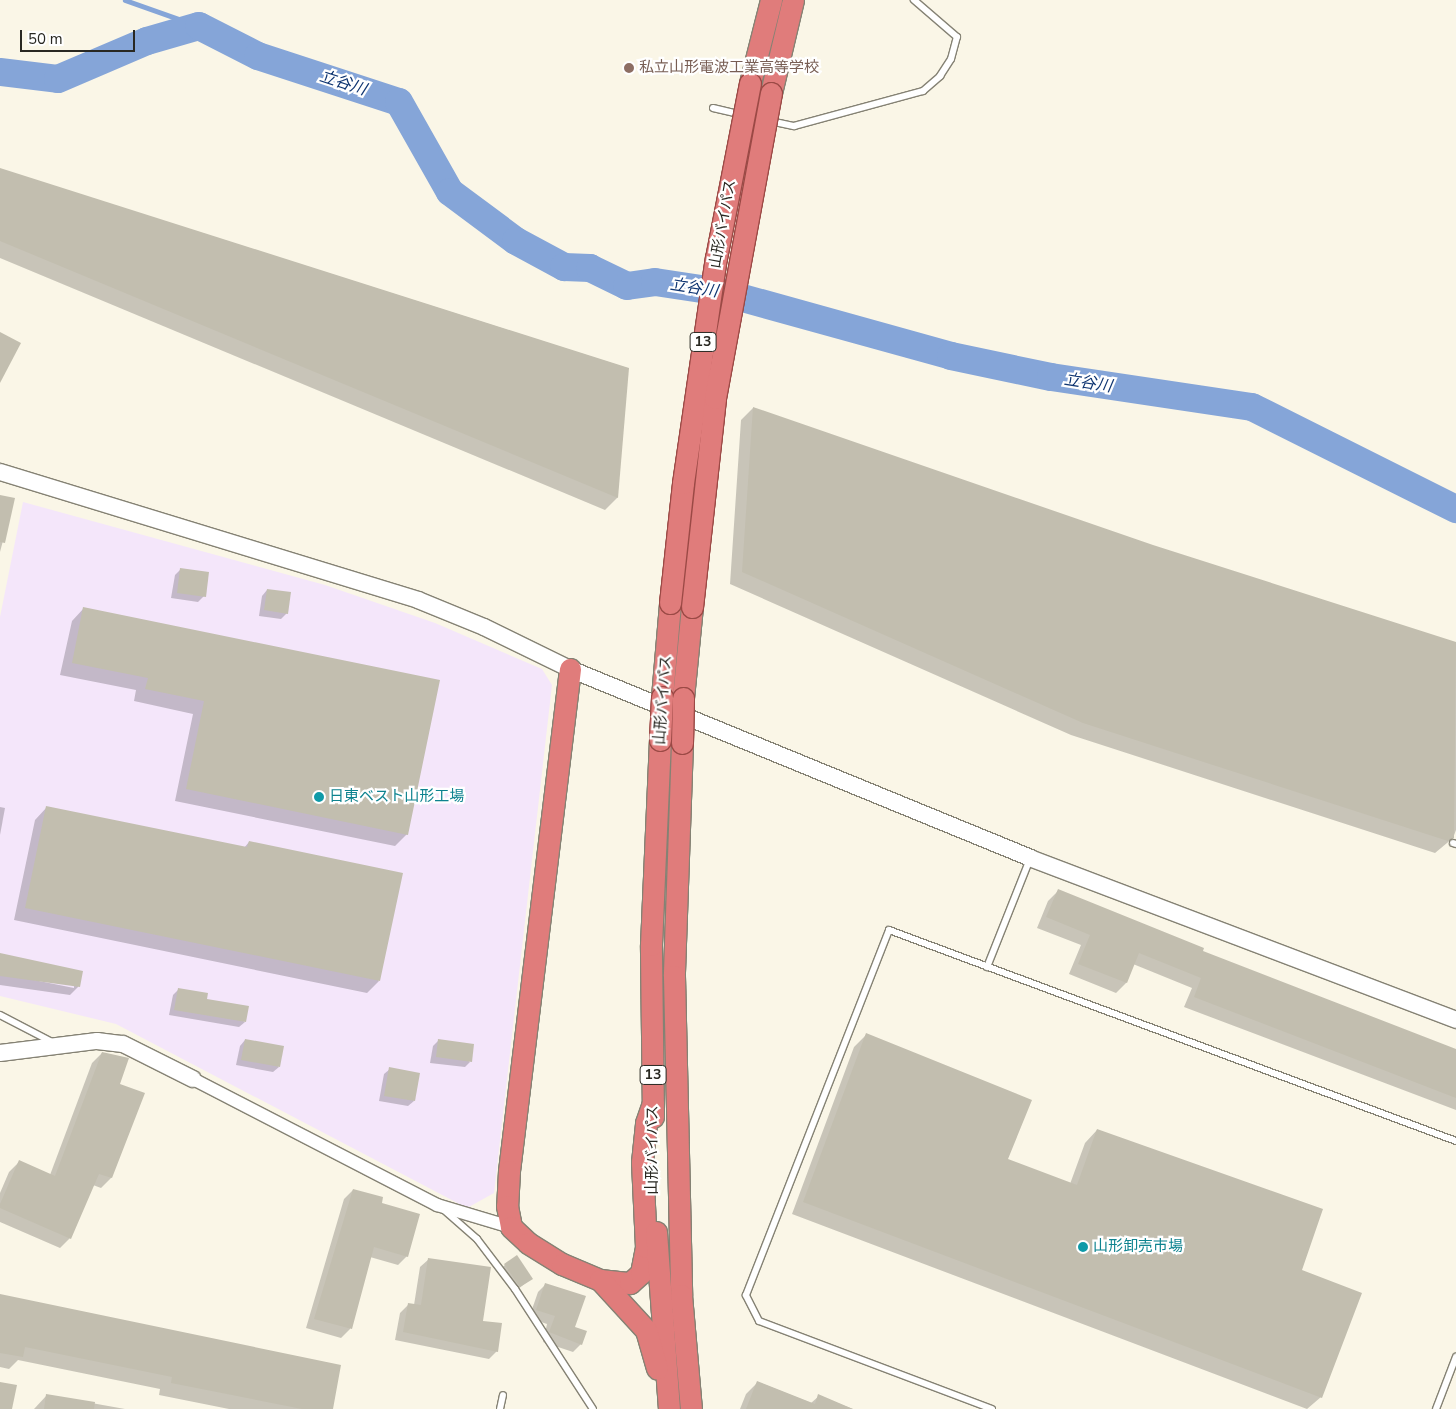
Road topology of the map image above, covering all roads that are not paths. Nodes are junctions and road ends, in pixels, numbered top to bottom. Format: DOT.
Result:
graph roads {
  1 [pos="771,0"];
  2 [pos="793,0"];
  3 [pos="914,0"];
  4 [pos="713,108"];
  5 [pos="749,116"];
  6 [pos="758,118"];
  7 [pos="0,472"];
  8 [pos="570,669"];
  9 [pos="1030,858"];
  10 [pos="986,967"];
  11 [pos="0,1015"];
  12 [pos="1456,1020"];
  13 [pos="59,1046"];
  14 [pos="0,1053"];
  15 [pos="193,1079"];
  16 [pos="653,1103"];
  17 [pos="1456,1141"];
  18 [pos="437,1204"];
  19 [pos="512,1228"];
  20 [pos="600,1280"];
  21 [pos="1456,1357"];
  22 [pos="503,1395"];
  23 [pos="500,1409"];
  24 [pos="592,1409"];
  25 [pos="660,1409"];
  26 [pos="669,1409"];
  27 [pos="691,1409"];
  28 [pos="992,1409"];
  29 [pos="1436,1409"];
  1 -- 16 [label="highway, 山形バイパス / 13, bridge"];
  2 -- 27 [label="highway, 山形バイパス / 13, bridge"];
  3 -- 6 [label="lane"];
  4 -- 5 [label="lane"];
  7 -- 8 [label="street"];
  8 -- 9 [label="street"];
  8 -- 19 [label="highway"];
  9 -- 10 [label="lane"];
  9 -- 12 [label="street"];
  10 -- 17 [label="lane"];
  10 -- 28 [label="lane"];
  11 -- 13 [label="lane"];
  13 -- 14 [label="street"];
  13 -- 15 [label="street"];
  15 -- 18 [label="street"];
  16 -- 20 [label="highway"];
  16 -- 26 [label="highway, 山形バイパス / 13"];
  18 -- 19 [label="street"];
  18 -- 24 [label="lane"];
  19 -- 20 [label="highway"];
  20 -- 25 [label="highway"];
  21 -- 29 [label="lane"];
  22 -- 23 [label="lane"];
}
